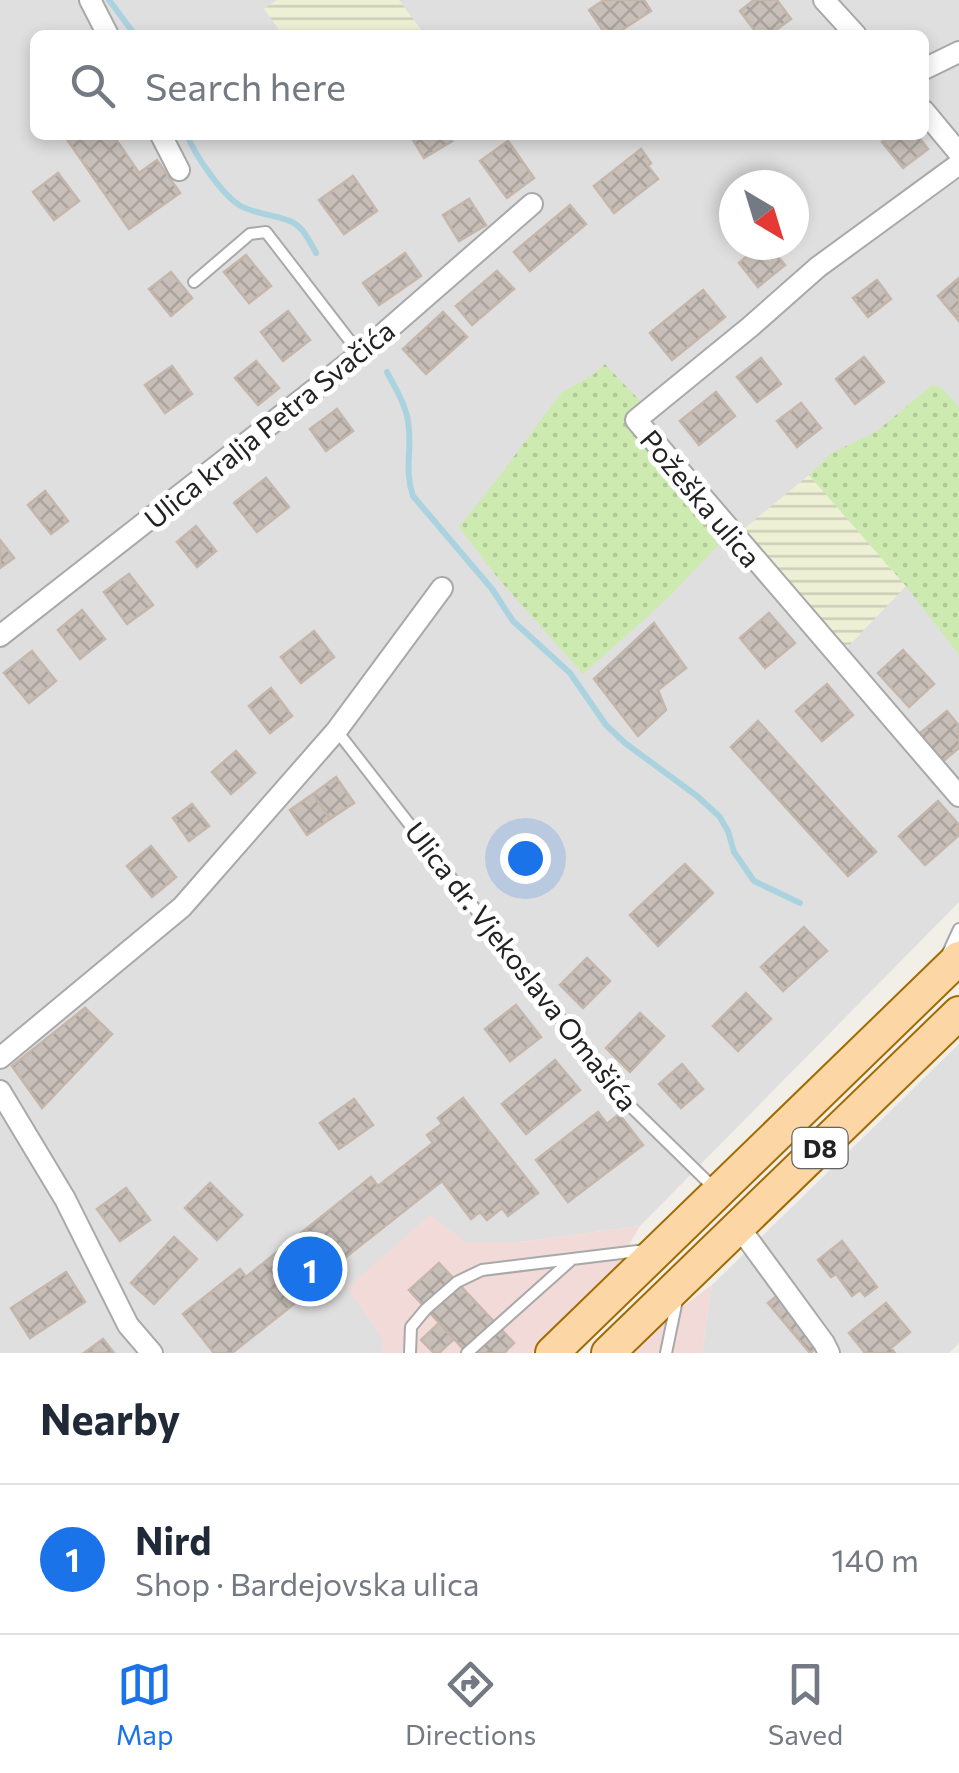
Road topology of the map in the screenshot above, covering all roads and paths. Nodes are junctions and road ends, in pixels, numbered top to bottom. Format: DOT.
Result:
graph roads {
  1 [pos="90,0"];
  2 [pos="824,0"];
  3 [pos="105,30"];
  4 [pos="851,30"];
  5 [pos="959,52"];
  6 [pos="929,67"];
  7 [pos="929,116"];
  8 [pos="164,140"];
  9 [pos="959,153"];
  10 [pos="959,164"];
  11 [pos="179,170"];
  12 [pos="532,204"];
  13 [pos="194,282"];
  14 [pos="360,354"];
  15 [pos="442,588"];
  16 [pos="0,636"];
  17 [pos="336,730"];
  18 [pos="959,796"];
  19 [pos="959,929"];
  20 [pos="949,968"];
  21 [pos="959,1013"];
  22 [pos="0,1058"];
  23 [pos="0,1091"];
  24 [pos="718,1192"];
  25 [pos="740,1227"];
  26 [pos="661,1247"];
  27 [pos="570,1260"];
  28 [pos="681,1284"];
  29 [pos="152,1353"];
  30 [pos="410,1353"];
  31 [pos="467,1353"];
  32 [pos="552,1353"];
  33 [pos="608,1353"];
  34 [pos="666,1353"];
  35 [pos="829,1353"];
  1 -- 3 [label="street"];
  2 -- 4 [label="street"];
  5 -- 6 [label="street"];
  7 -- 9 [label="street"];
  8 -- 11 [label="street"];
  10 -- 18 [label="street, Požeška ulica"];
  12 -- 14 [label="street, Ulica kralja Petra Svačića"];
  13 -- 14 [label="lane"];
  14 -- 16 [label="street, Ulica kralja Petra Svačića"];
  15 -- 17 [label="street"];
  17 -- 22 [label="street"];
  17 -- 24 [label="lane, Ulica dr. Vjekoslava Omašića"];
  19 -- 20 [label="lane"];
  20 -- 24 [label="main road, D8"];
  21 -- 25 [label="main road, D8"];
  23 -- 29 [label="street"];
  24 -- 26 [label="main road, D8"];
  25 -- 28 [label="main road, D8"];
  25 -- 35 [label="street"];
  26 -- 27 [label="lane"];
  26 -- 32 [label="main road, D8"];
  27 -- 30 [label="lane"];
  27 -- 31 [label="lane"];
  28 -- 33 [label="main road, D8"];
  28 -- 34 [label="lane"];
}
